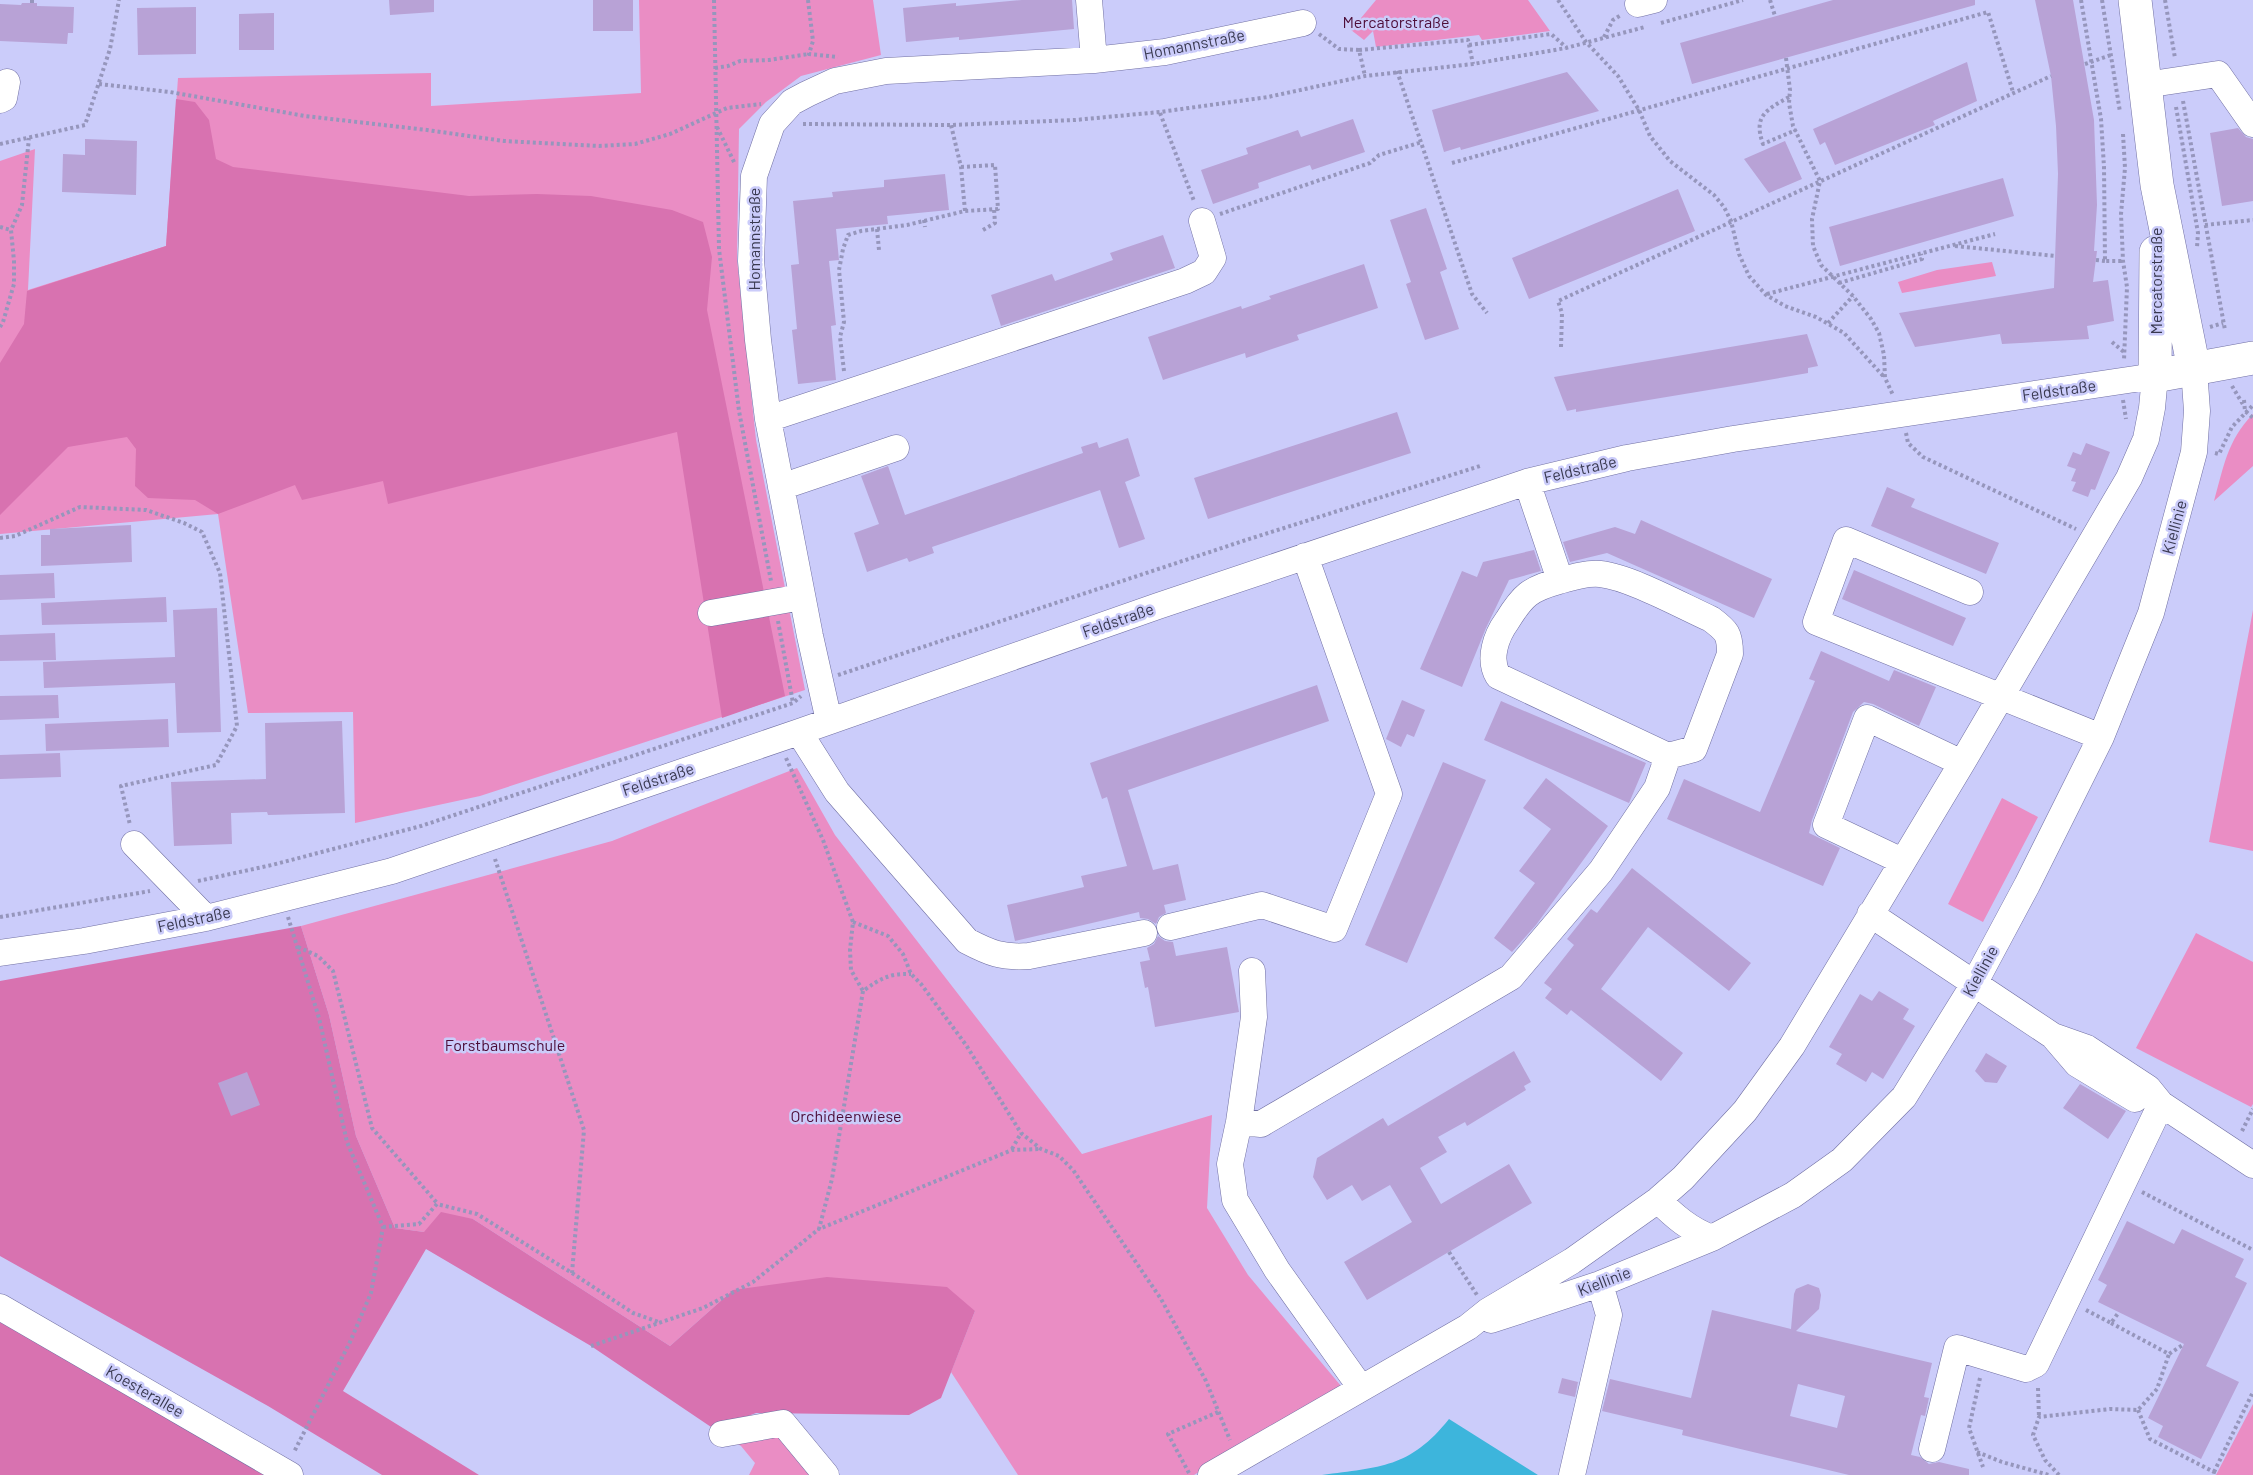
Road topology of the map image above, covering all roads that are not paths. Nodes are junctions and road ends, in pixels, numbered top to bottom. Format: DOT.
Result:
graph roads {
  1 [pos="1089,0"];
  2 [pos="2135,0"];
  3 [pos="1303,23"];
  4 [pos="1094,60"];
  5 [pos="2165,82"];
  6 [pos="2253,124"];
  7 [pos="2157,185"];
  8 [pos="1202,221"];
  9 [pos="2253,358"];
  10 [pos="2194,369"];
  11 [pos="2155,376"];
  12 [pos="768,419"];
  13 [pos="896,448"];
  14 [pos="1527,482"];
  15 [pos="781,487"];
  16 [pos="1305,556"];
  17 [pos="1560,580"];
  18 [pos="1971,592"];
  19 [pos="802,597"];
  20 [pos="711,613"];
  21 [pos="2000,697"];
  22 [pos="829,721"];
  23 [pos="789,736"];
  24 [pos="2101,737"];
  25 [pos="1668,756"];
  26 [pos="1962,763"];
  27 [pos="135,843"];
  28 [pos="1902,861"];
  29 [pos="1870,914"];
  30 [pos="206,918"];
  31 [pos="1170,927"];
  32 [pos="1143,933"];
  33 [pos="0,953"];
  34 [pos="1252,971"];
  35 [pos="1974,984"];
  36 [pos="2161,1104"];
  37 [pos="1239,1122"];
  38 [pos="2253,1165"];
  39 [pos="1658,1200"];
  40 [pos="1712,1238"];
  41 [pos="1600,1284"];
  42 [pos="0,1307"];
  43 [pos="1468,1327"];
  44 [pos="1361,1388"];
  45 [pos="722,1434"];
  46 [pos="1932,1449"];
  47 [pos="287,1473"];
  48 [pos="1575,1474"];
  49 [pos="826,1475"];
  50 [pos="1211,1475"];
  1 -- 4 [label="street"];
  2 -- 5 [label="main road, Mercatorstraße"];
  3 -- 4 [label="street, Homannstraße"];
  4 -- 12 [label="street, Homannstraße"];
  5 -- 6 [label="street"];
  5 -- 7 [label="main road, Mercatorstraße"];
  7 -- 10 [label="main road, Mercatorstraße"];
  7 -- 11 [label="main road, Mercatorstraße"];
  8 -- 12 [label="street"];
  9 -- 10 [label="main road, Feldstraße"];
  10 -- 11 [label="main road, Feldstraße"];
  10 -- 24 [label="street, Kiellinie"];
  11 -- 14 [label="street, Feldstraße"];
  11 -- 21 [label="street, Kiellinie"];
  12 -- 15 [label="street, Homannstraße"];
  13 -- 15 [label="street"];
  14 -- 16 [label="street, Feldstraße"];
  14 -- 17 [label="street"];
  15 -- 19 [label="street, Homannstraße"];
  16 -- 22 [label="street, Feldstraße"];
  16 -- 31 [label="street"];
  17 -- 25 [label="street"];
  17 -- 25 [label="street"];
  18 -- 21 [label="street"];
  19 -- 20 [label="street"];
  19 -- 22 [label="street, Homannstraße"];
  21 -- 24 [label="street"];
  21 -- 26 [label="street, Kiellinie"];
  22 -- 23 [label="street, Feldstraße"];
  23 -- 30 [label="street, Feldstraße"];
  23 -- 32 [label="street"];
  24 -- 35 [label="street, Kiellinie"];
  25 -- 37 [label="street"];
  26 -- 28 [label="street, Kiellinie"];
  26 -- 28 [label="street"];
  27 -- 30 [label="street"];
  28 -- 29 [label="street, Kiellinie"];
  29 -- 35 [label="street"];
  29 -- 39 [label="street, Kiellinie"];
  30 -- 33 [label="street, Feldstraße"];
  34 -- 37 [label="street"];
  35 -- 36 [label="street"];
  35 -- 40 [label="street, Kiellinie"];
  36 -- 38 [label="street"];
  36 -- 46 [label="street"];
  37 -- 44 [label="street"];
  39 -- 40 [label="street"];
  39 -- 43 [label="street, Kiellinie"];
  40 -- 41 [label="street, Kiellinie"];
  41 -- 43 [label="street, Kiellinie"];
  41 -- 48 [label="street"];
  42 -- 47 [label="street, Koesterallee"];
  43 -- 44 [label="street, Kiellinie"];
  44 -- 50 [label="street, Kiellinie"];
  45 -- 49 [label="street"];
}
